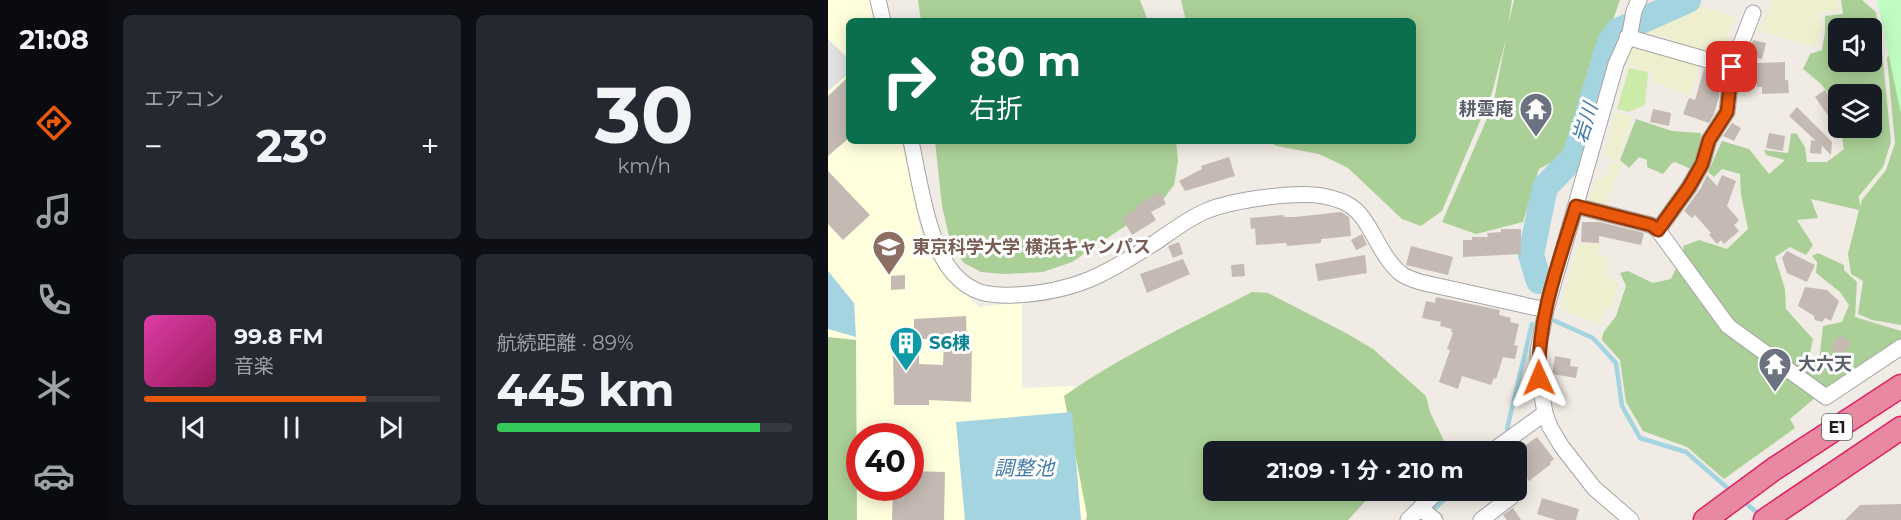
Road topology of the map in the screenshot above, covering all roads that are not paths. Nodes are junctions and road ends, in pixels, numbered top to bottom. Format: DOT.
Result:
graph roads {
  1 [pos="878,0"];
  2 [pos="1638,3"];
  3 [pos="1754,13"];
  4 [pos="882,18"];
  5 [pos="1629,35"];
  6 [pos="1732,67"];
  7 [pos="912,144"];
  8 [pos="1576,206"];
  9 [pos="1658,230"];
  10 [pos="1545,310"];
  11 [pos="1901,347"];
  12 [pos="1901,386"];
  13 [pos="1545,412"];
  14 [pos="1901,428"];
  15 [pos="1509,441"];
  16 [pos="1427,501"];
  17 [pos="1506,501"];
  18 [pos="1420,508"];
  19 [pos="1408,520"];
  20 [pos="1436,520"];
  21 [pos="1481,520"];
  22 [pos="1631,520"];
  23 [pos="1706,520"];
  24 [pos="1765,520"];
  1 -- 4 [label="street"];
  2 -- 5 [label="street"];
  3 -- 6 [label="street"];
  5 -- 6 [label="street"];
  5 -- 8 [label="street"];
  6 -- 9 [label="street"];
  7 -- 10 [label="street"];
  8 -- 9 [label="street"];
  8 -- 10 [label="street"];
  9 -- 11 [label="street"];
  10 -- 13 [label="street"];
  12 -- 23 [label="highway, E1"];
  13 -- 15 [label="street"];
  13 -- 22 [label="street"];
  14 -- 24 [label="highway, E1"];
  16 -- 18 [label="street"];
  17 -- 21 [label="street"];
  18 -- 19 [label="street"];
  18 -- 20 [label="street"];
}
